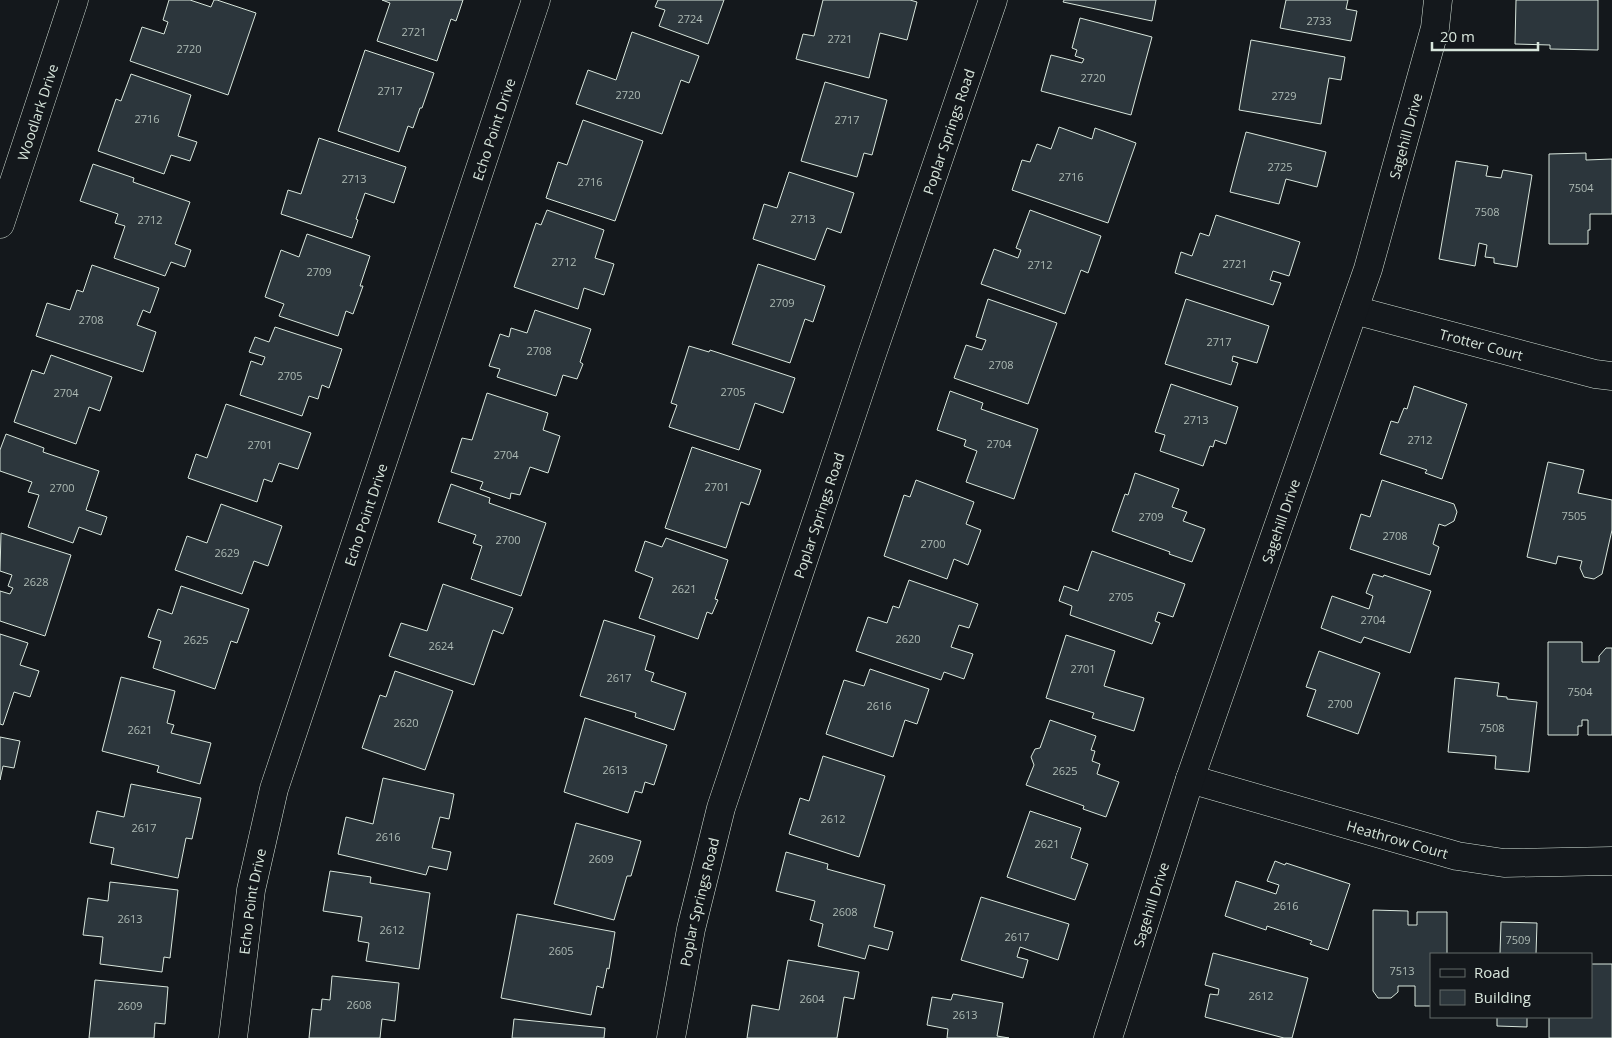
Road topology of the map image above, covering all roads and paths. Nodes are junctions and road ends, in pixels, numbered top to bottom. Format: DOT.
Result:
graph roads {
  1 [pos="74,0"];
  2 [pos="536,0"];
  3 [pos="992,0"];
  4 [pos="1438,0"];
  5 [pos="0,224"];
  6 [pos="1354,310"];
  7 [pos="1612,376"];
  8 [pos="1190,779"];
  9 [pos="1612,861"];
  10 [pos="233,1038"];
  11 [pos="671,1038"];
  12 [pos="1108,1038"];
  1 -- 5 [label="street, Woodlark Drive"];
  2 -- 10 [label="street, Echo Point Drive"];
  3 -- 11 [label="street, Poplar Springs Road"];
  4 -- 6 [label="street, Sagehill Drive"];
  6 -- 7 [label="street, Trotter Court"];
  6 -- 8 [label="street, Sagehill Drive"];
  8 -- 9 [label="street, Heathrow Court"];
  8 -- 12 [label="street, Sagehill Drive"];
}
